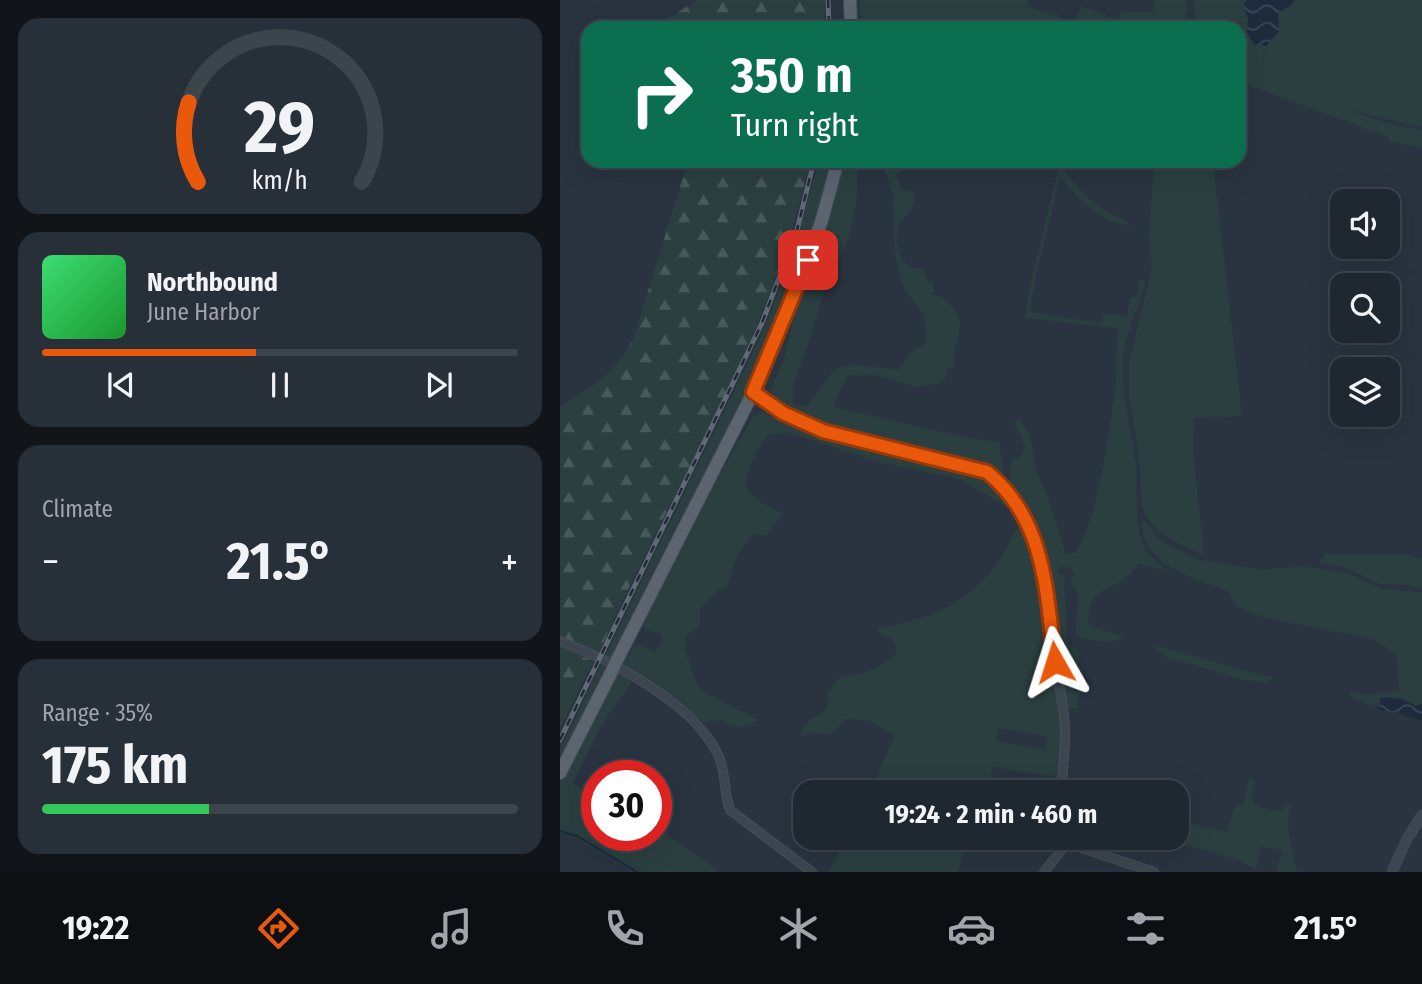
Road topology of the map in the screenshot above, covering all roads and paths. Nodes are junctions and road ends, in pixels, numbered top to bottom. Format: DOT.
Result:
graph roads {
  1 [pos="850,0"];
  2 [pos="851,21"];
  3 [pos="836,168"];
  4 [pos="753,392"];
  5 [pos="560,641"];
  6 [pos="560,773"];
  7 [pos="1063,780"];
  8 [pos="1422,815"];
  9 [pos="1060,850"];
  10 [pos="1092,850"];
  11 [pos="812,872"];
  12 [pos="1044,872"];
  13 [pos="1154,872"];
  14 [pos="1392,872"];
  1 -- 2 [label="main road"];
  3 -- 4 [label="main road"];
  4 -- 6 [label="main road"];
  4 -- 7 [label="street"];
  5 -- 11 [label="street"];
  8 -- 14 [label="street"];
  9 -- 12 [label="street"];
  10 -- 13 [label="street"];
}
